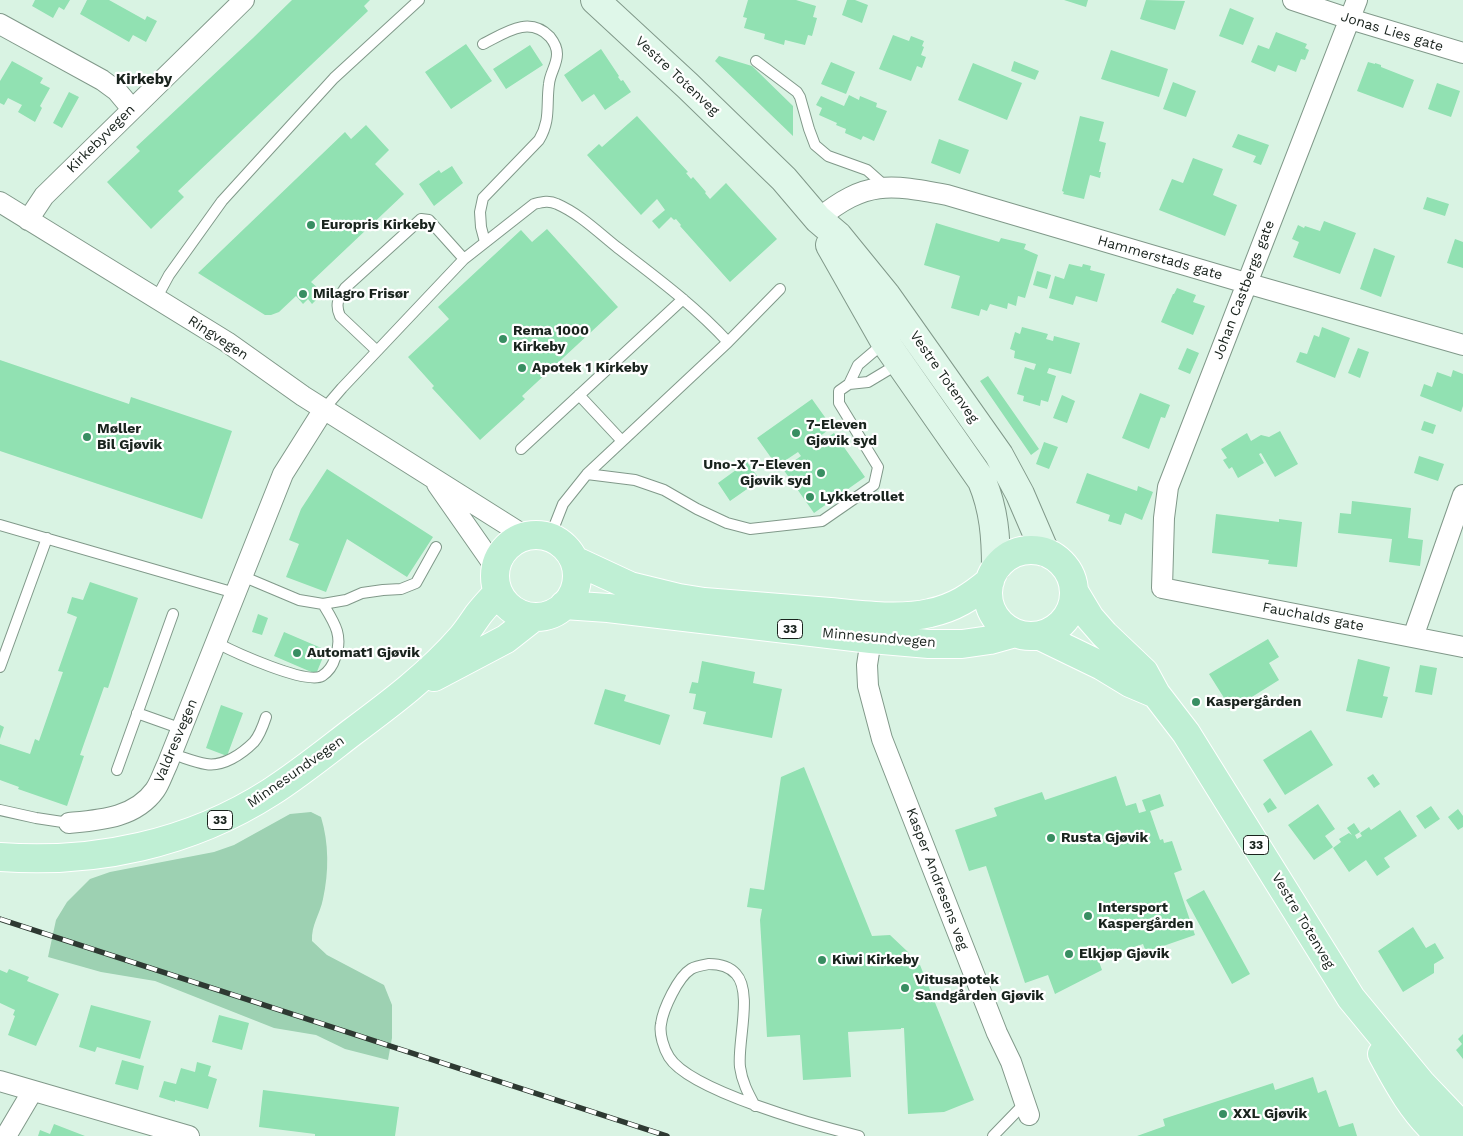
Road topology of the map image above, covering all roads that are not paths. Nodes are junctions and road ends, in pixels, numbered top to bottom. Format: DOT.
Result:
graph roads {
  1 [pos="244,0"];
  2 [pos="419,0"];
  3 [pos="596,0"];
  4 [pos="1293,0"];
  5 [pos="1357,0"];
  6 [pos="1350,19"];
  7 [pos="0,24"];
  8 [pos="484,44"];
  9 [pos="1463,53"];
  10 [pos="756,61"];
  11 [pos="132,109"];
  12 [pos="885,186"];
  13 [pos="0,203"];
  14 [pos="818,219"];
  15 [pos="28,220"];
  16 [pos="485,242"];
  17 [pos="464,260"];
  18 [pos="1246,283"];
  19 [pos="780,289"];
  20 [pos="156,299"];
  21 [pos="683,299"];
  22 [pos="728,342"];
  23 [pos="1463,345"];
  24 [pos="900,346"];
  25 [pos="377,351"];
  26 [pos="849,384"];
  27 [pos="579,395"];
  28 [pos="324,409"];
  29 [pos="622,441"];
  30 [pos="521,449"];
  31 [pos="587,474"];
  32 [pos="433,479"];
  33 [pos="1463,495"];
  34 [pos="0,525"];
  35 [pos="537,536"];
  36 [pos="47,538"];
  37 [pos="436,548"];
  38 [pos="1045,552"];
  39 [pos="574,560"];
  40 [pos="993,574"];
  41 [pos="496,580"];
  42 [pos="239,585"];
  43 [pos="1162,588"];
  44 [pos="1075,593"];
  45 [pos="323,604"];
  46 [pos="564,605"];
  47 [pos="173,614"];
  48 [pos="534,617"];
  49 [pos="1027,635"];
  50 [pos="1413,637"];
  51 [pos="871,639"];
  52 [pos="217,644"];
  53 [pos="1463,647"];
  54 [pos="0,666"];
  55 [pos="406,691"];
  56 [pos="1156,694"];
  57 [pos="137,713"];
  58 [pos="266,717"];
  59 [pos="182,729"];
  60 [pos="172,754"];
  61 [pos="117,770"];
  62 [pos="0,810"];
  63 [pos="69,823"];
  64 [pos="0,857"];
  65 [pos="1351,998"];
  66 [pos="0,1081"];
  67 [pos="32,1092"];
  68 [pos="755,1106"];
  69 [pos="1027,1109"];
  70 [pos="1463,1127"];
  71 [pos="6,1136"];
  72 [pos="189,1136"];
  73 [pos="859,1136"];
  74 [pos="993,1136"];
  75 [pos="1440,1136"];
  1 -- 11 [label="street, Kirkebyvegen"];
  2 -- 20 [label="lane"];
  3 -- 14 [label="main road, Vestre Totenveg"];
  4 -- 6 [label="street, Jonas Lies gate"];
  5 -- 6 [label="street, Johan Castbergs gate"];
  6 -- 9 [label="street, Jonas Lies gate"];
  6 -- 18 [label="street, Johan Castbergs gate"];
  7 -- 11 [label="street"];
  8 -- 16 [label="lane"];
  10 -- 12 [label="lane"];
  11 -- 15 [label="street, Kirkebyvegen"];
  12 -- 14 [label="street, Hammerstads gate"];
  12 -- 18 [label="street, Hammerstads gate"];
  13 -- 15 [label="street, Ringvegen"];
  14 -- 24 [label="main road, Vestre Totenveg"];
  15 -- 20 [label="street, Ringvegen"];
  16 -- 17 [label="lane"];
  16 -- 21 [label="lane"];
  17 -- 25 [label="lane"];
  17 -- 25 [label="lane"];
  18 -- 23 [label="street, Hammerstads gate"];
  18 -- 43 [label="street, Johan Castbergs gate"];
  19 -- 22 [label="lane"];
  20 -- 28 [label="street, Ringvegen"];
  21 -- 22 [label="lane"];
  21 -- 27 [label="lane"];
  22 -- 29 [label="lane"];
  24 -- 26 [label="lane"];
  24 -- 26 [label="lane"];
  24 -- 38 [label="main road, Vestre Totenveg"];
  24 -- 40 [label="main road, Vestre Totenveg"];
  25 -- 28 [label="lane"];
  26 -- 31 [label="lane"];
  27 -- 29 [label="lane"];
  27 -- 30 [label="lane"];
  28 -- 32 [label="street, Ringvegen"];
  28 -- 42 [label="street, Valdresvegen"];
  29 -- 31 [label="lane"];
  31 -- 35 [label="lane"];
  32 -- 35 [label="street, Ringvegen"];
  32 -- 41 [label="street, Ringvegen"];
  33 -- 50 [label="street"];
  34 -- 36 [label="lane"];
  35 -- 39 [label="main road, Minnesundvegen / 33"];
  35 -- 41 [label="main road, Minnesundvegen / 33"];
  36 -- 42 [label="lane"];
  36 -- 54 [label="lane"];
  37 -- 45 [label="lane"];
  38 -- 40 [label="main road, 33"];
  38 -- 44 [label="main road, 33"];
  39 -- 40 [label="main road, Minnesundvegen / 33"];
  39 -- 46 [label="main road"];
  40 -- 49 [label="main road, 33"];
  41 -- 48 [label="main road"];
  41 -- 55 [label="main road, Minnesundvegen / 33"];
  42 -- 45 [label="lane"];
  42 -- 52 [label="street, Valdresvegen"];
  43 -- 50 [label="street, Fauchalds gate"];
  44 -- 49 [label="main road, 33"];
  44 -- 56 [label="main road, Vestre Totenveg / 33"];
  45 -- 52 [label="lane"];
  46 -- 48 [label="main road, Minnesundvegen / 33"];
  46 -- 51 [label="main road, Minnesundvegen / 33"];
  47 -- 57 [label="lane"];
  48 -- 55 [label="main road, Minnesundvegen / 33"];
  49 -- 51 [label="main road, Minnesundvegen / 33"];
  49 -- 56 [label="main road, Vestre Totenveg / 33"];
  50 -- 53 [label="street, Fauchalds gate"];
  51 -- 69 [label="street, Kasper Andresens veg"];
  52 -- 59 [label="street, Valdresvegen"];
  55 -- 64 [label="main road, Minnesundvegen / 33"];
  56 -- 65 [label="main road, Vestre Totenveg / 33"];
  57 -- 59 [label="lane"];
  57 -- 61 [label="lane"];
  58 -- 60 [label="lane"];
  59 -- 60 [label="street, Valdresvegen"];
  60 -- 63 [label="street, Valdresvegen"];
  62 -- 63 [label="lane, Valdresvegen"];
  65 -- 70 [label="main road, Vestre Totenveg / 33"];
  65 -- 75 [label="main road, Vestre Totenveg / 33"];
  66 -- 67 [label="street"];
  67 -- 71 [label="street"];
  67 -- 72 [label="street"];
  68 -- 68 [label="lane"];
  68 -- 73 [label="lane"];
  69 -- 74 [label="lane"];
}
